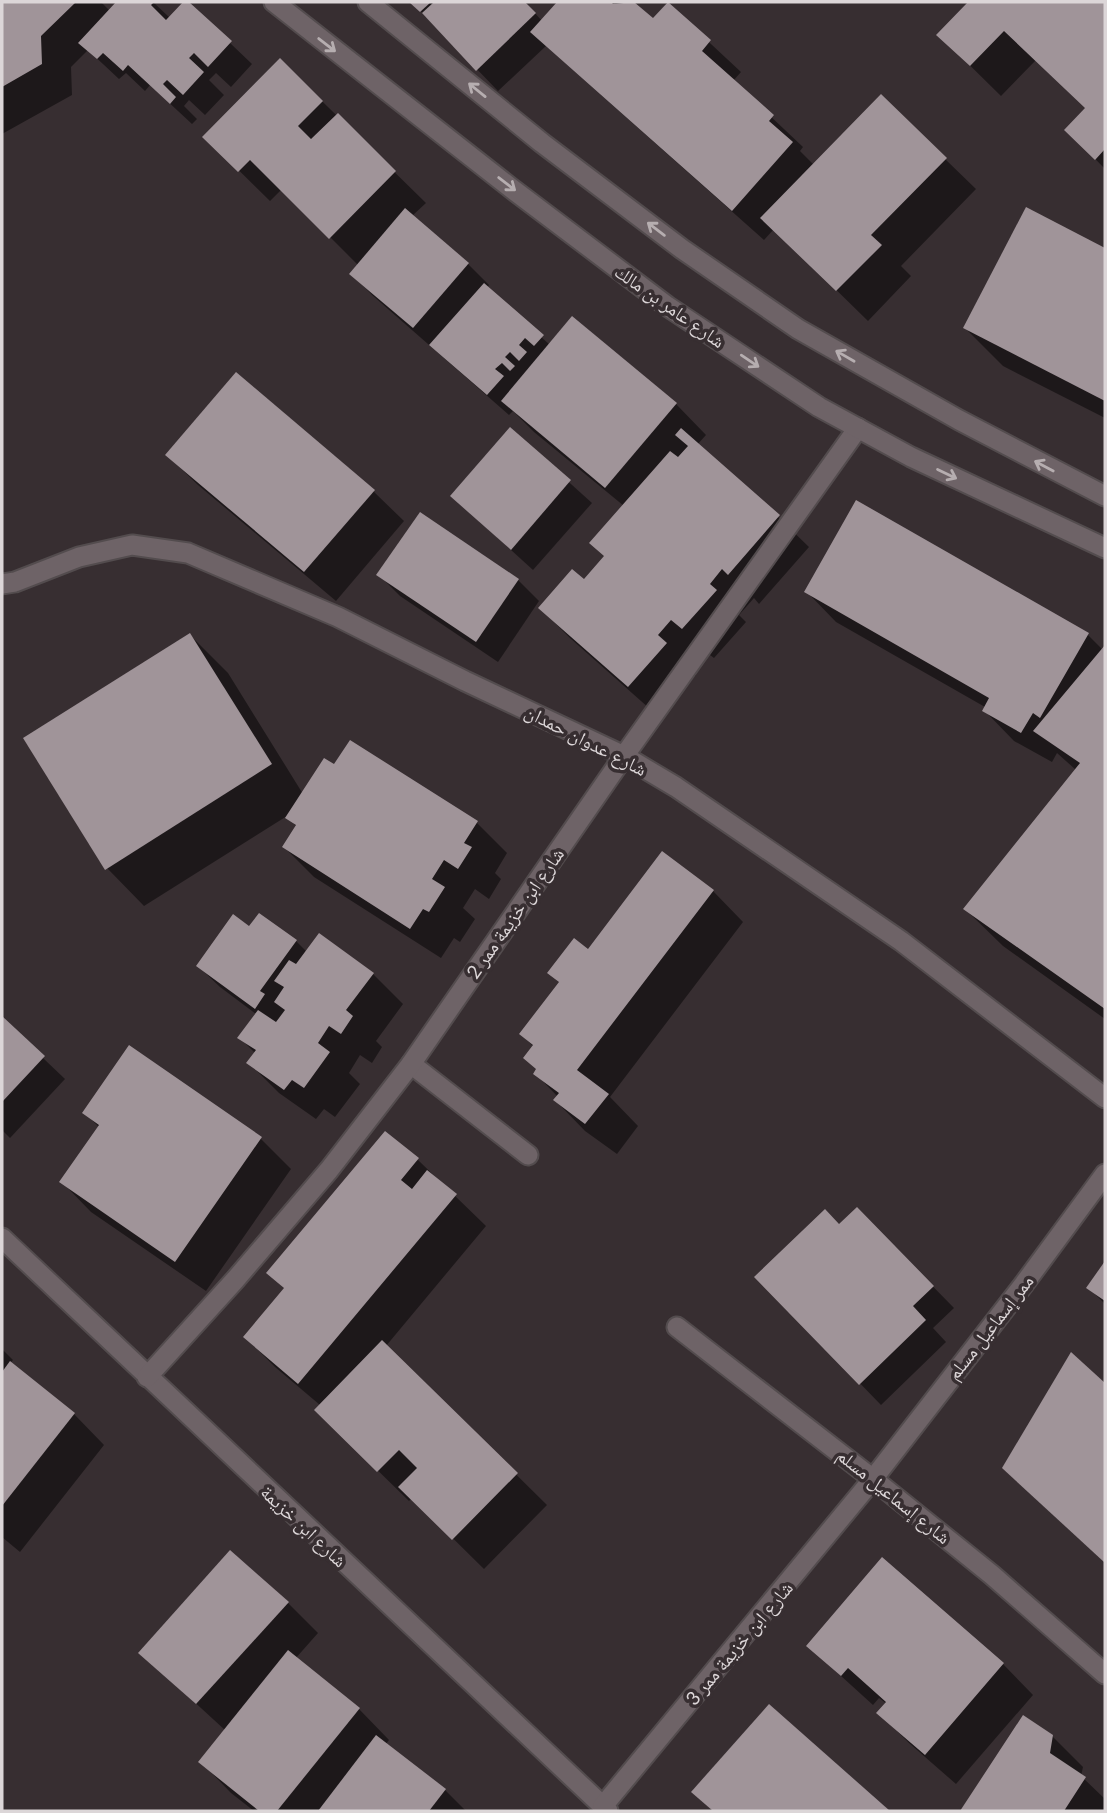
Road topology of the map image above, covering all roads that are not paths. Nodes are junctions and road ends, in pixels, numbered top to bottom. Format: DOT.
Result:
graph roads {
  1 [pos="274,2"];
  2 [pos="368,2"];
  3 [pos="858,428"];
  4 [pos="1105,496"];
  5 [pos="1105,548"];
  6 [pos="2,584"];
  7 [pos="624,756"];
  8 [pos="411,1064"];
  9 [pos="1105,1098"];
  10 [pos="528,1155"];
  11 [pos="1105,1174"];
  12 [pos="2,1238"];
  13 [pos="677,1327"];
  14 [pos="147,1377"];
  15 [pos="873,1479"];
  16 [pos="1105,1674"];
  17 [pos="606,1809"];
  1 -- 3 [label="street, شارع عامر بن مالك, one-way"];
  4 -- 2 [label="street, one-way"];
  3 -- 5 [label="street, شارع عامر بن مالك, one-way"];
  3 -- 7 [label="street, شارع ابن خزيمة ممر 2"];
  6 -- 7 [label="street, شارع عدوان حمدان"];
  7 -- 8 [label="street, شارع ابن خزيمة ممر 2"];
  7 -- 9 [label="street, شارع عدوان حمدان"];
  8 -- 10 [label="street"];
  8 -- 14 [label="street, شارع ابن خزيمة ممر 2"];
  11 -- 15 [label="street, ممر إسماعيل مسلم"];
  12 -- 14 [label="street, شارع ابن خزيمة"];
  13 -- 15 [label="street, شارع إسماعيل مسلم"];
  14 -- 17 [label="street, شارع ابن خزيمة"];
  15 -- 16 [label="street, شارع إسماعيل مسلم"];
  15 -- 17 [label="street, شارع ابن خزيمة ممر 3"];
}
